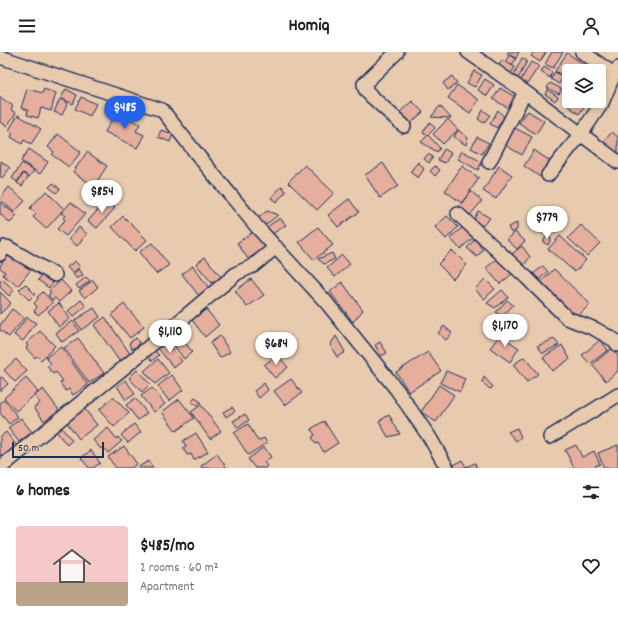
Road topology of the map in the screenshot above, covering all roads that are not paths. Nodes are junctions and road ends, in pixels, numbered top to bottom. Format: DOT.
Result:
graph roads {
  1 [pos="397,52"];
  2 [pos="468,52"];
  3 [pos="582,52"];
  4 [pos="0,57"];
  5 [pos="616,71"];
  6 [pos="525,92"];
  7 [pos="404,126"];
  8 [pos="580,134"];
  9 [pos="489,162"];
  10 [pos="618,162"];
  11 [pos="548,175"];
  12 [pos="458,214"];
  13 [pos="276,247"];
  14 [pos="0,254"];
  15 [pos="55,275"];
  16 [pos="618,345"];
  17 [pos="618,395"];
  18 [pos="550,437"];
  19 [pos="0,468"];
  20 [pos="446,468"];
  1 -- 7 [label="street"];
  2 -- 6 [label="street"];
  3 -- 5 [label="street"];
  4 -- 13 [label="street"];
  5 -- 8 [label="street"];
  6 -- 8 [label="street"];
  6 -- 9 [label="street"];
  8 -- 10 [label="street"];
  8 -- 11 [label="street"];
  12 -- 16 [label="street"];
  13 -- 19 [label="street"];
  13 -- 20 [label="street"];
  14 -- 15 [label="street"];
  17 -- 18 [label="street"];
}
